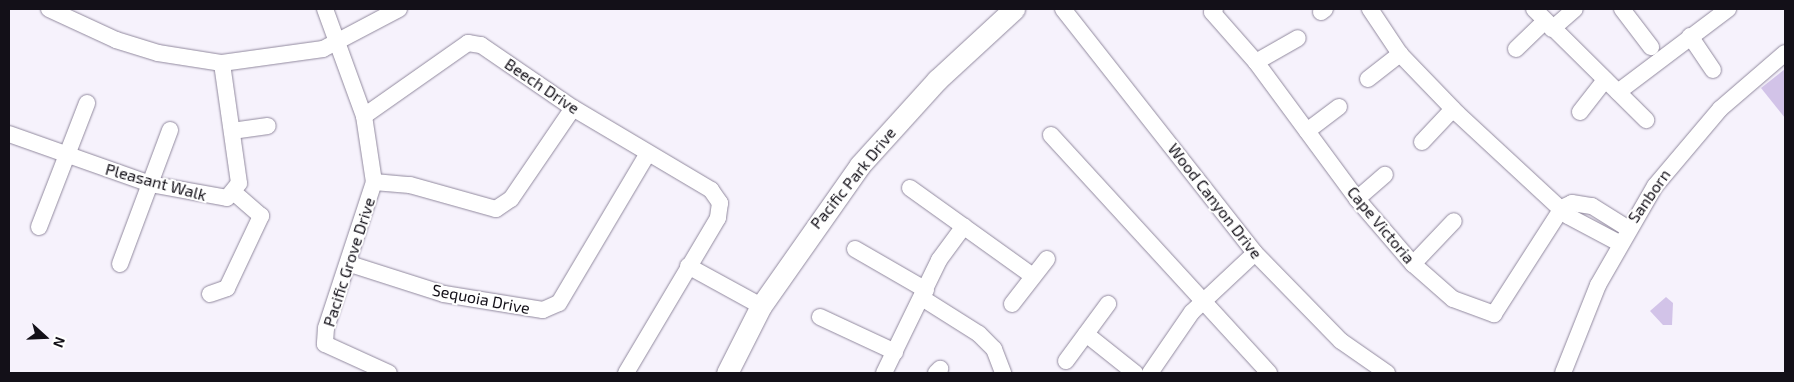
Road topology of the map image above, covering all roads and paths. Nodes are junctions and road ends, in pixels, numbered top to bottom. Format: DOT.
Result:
graph roads {
  1 [pos="49,9"];
  2 [pos="325,9"];
  3 [pos="399,9"];
  4 [pos="1014,9"];
  5 [pos="1063,9"];
  6 [pos="1370,9"];
  7 [pos="1534,9"];
  8 [pos="1575,9"];
  9 [pos="1622,9"];
  10 [pos="1728,9"];
  11 [pos="1212,10"];
  12 [pos="1707,14"];
  13 [pos="1549,25"];
  14 [pos="1690,36"];
  15 [pos="1298,38"];
  16 [pos="338,42"];
  17 [pos="1651,46"];
  18 [pos="1516,49"];
  19 [pos="1785,53"];
  20 [pos="1400,54"];
  21 [pos="1256,62"];
  22 [pos="222,63"];
  23 [pos="1714,70"];
  24 [pos="1368,78"];
  25 [pos="1605,80"];
  26 [pos="1618,92"];
  27 [pos="87,103"];
  28 [pos="1339,107"];
  29 [pos="573,108"];
  30 [pos="1453,110"];
  31 [pos="1580,112"];
  32 [pos="364,116"];
  33 [pos="1646,120"];
  34 [pos="268,126"];
  35 [pos="170,130"];
  36 [pos="232,131"];
  37 [pos="1307,131"];
  38 [pos="9,134"];
  39 [pos="1052,135"];
  40 [pos="1422,142"];
  41 [pos="648,153"];
  42 [pos="66,157"];
  43 [pos="1385,175"];
  44 [pos="374,182"];
  45 [pos="150,184"];
  46 [pos="910,188"];
  47 [pos="235,193"];
  48 [pos="1357,199"];
  49 [pos="1562,208"];
  50 [pos="1454,221"];
  51 [pos="964,226"];
  52 [pos="39,227"];
  53 [pos="1627,228"];
  54 [pos="1619,243"];
  55 [pos="855,249"];
  56 [pos="1255,253"];
  57 [pos="1047,259"];
  58 [pos="120,264"];
  59 [pos="350,264"];
  60 [pos="1413,264"];
  61 [pos="688,266"];
  62 [pos="1033,276"];
  63 [pos="210,294"];
  64 [pos="924,294"];
  65 [pos="1204,300"];
  66 [pos="1012,304"];
  67 [pos="1108,304"];
  68 [pos="761,306"];
  69 [pos="820,317"];
  70 [pos="1086,334"];
  71 [pos="895,352"];
  72 [pos="1066,361"];
  73 [pos="389,373"];
  74 [pos="626,373"];
  75 [pos="727,373"];
  76 [pos="884,373"];
  77 [pos="1003,373"];
  78 [pos="1135,373"];
  79 [pos="1150,373"];
  80 [pos="1269,373"];
  81 [pos="1387,373"];
  82 [pos="1563,373"];
  1 -- 22 [label="street"];
  2 -- 16 [label="street, Pacific Grove Drive"];
  3 -- 16 [label="street"];
  4 -- 68 [label="main road, Pacific Park Drive"];
  5 -- 56 [label="street, Wood Canyon Drive"];
  6 -- 20 [label="street"];
  7 -- 13 [label="street"];
  8 -- 13 [label="street"];
  9 -- 17 [label="street"];
  10 -- 12 [label="street"];
  11 -- 21 [label="street, Cape Victoria"];
  12 -- 14 [label="street"];
  13 -- 18 [label="street"];
  13 -- 25 [label="street"];
  14 -- 23 [label="street"];
  14 -- 26 [label="street"];
  15 -- 21 [label="street"];
  16 -- 22 [label="street"];
  16 -- 32 [label="street, Pacific Grove Drive"];
  19 -- 53 [label="street, Sanborn"];
  20 -- 24 [label="street"];
  20 -- 30 [label="street"];
  21 -- 37 [label="street, Cape Victoria"];
  22 -- 36 [label="street"];
  25 -- 26 [label="street"];
  25 -- 31 [label="street"];
  26 -- 33 [label="street"];
  27 -- 42 [label="street"];
  28 -- 37 [label="street"];
  29 -- 32 [label="street, Beech Drive"];
  29 -- 41 [label="street, Beech Drive"];
  29 -- 44 [label="street"];
  30 -- 40 [label="street"];
  30 -- 49 [label="street"];
  32 -- 44 [label="street, Pacific Grove Drive"];
  34 -- 36 [label="street"];
  35 -- 45 [label="street"];
  36 -- 47 [label="street"];
  37 -- 48 [label="street, Cape Victoria"];
  38 -- 42 [label="street, Pleasant Walk"];
  39 -- 65 [label="street"];
  41 -- 59 [label="street, Sequoia Drive"];
  41 -- 61 [label="street, Beech Drive"];
  42 -- 45 [label="street, Pleasant Walk"];
  42 -- 52 [label="street"];
  43 -- 48 [label="street"];
  44 -- 59 [label="street, Pacific Grove Drive"];
  45 -- 47 [label="street, Pleasant Walk"];
  45 -- 58 [label="street"];
  46 -- 51 [label="street"];
  47 -- 63 [label="street"];
  48 -- 60 [label="street, Cape Victoria"];
  49 -- 53 [label="street"];
  49 -- 54 [label="street"];
  49 -- 60 [label="street, Cape Victoria"];
  50 -- 60 [label="street"];
  51 -- 62 [label="street"];
  51 -- 64 [label="street"];
  53 -- 54 [label="street, Sanborn"];
  54 -- 82 [label="street, Sanborn"];
  55 -- 64 [label="street"];
  56 -- 65 [label="street"];
  56 -- 81 [label="street, Wood Canyon Drive"];
  57 -- 62 [label="street"];
  59 -- 73 [label="street, Pacific Grove Drive"];
  61 -- 68 [label="street"];
  61 -- 74 [label="street"];
  62 -- 66 [label="street"];
  64 -- 71 [label="street"];
  64 -- 77 [label="street"];
  65 -- 79 [label="street"];
  65 -- 80 [label="street"];
  67 -- 70 [label="street"];
  68 -- 75 [label="main road, Pacific Park Drive"];
  69 -- 71 [label="street"];
  70 -- 72 [label="street"];
  70 -- 78 [label="street"];
  71 -- 76 [label="street"];
}
